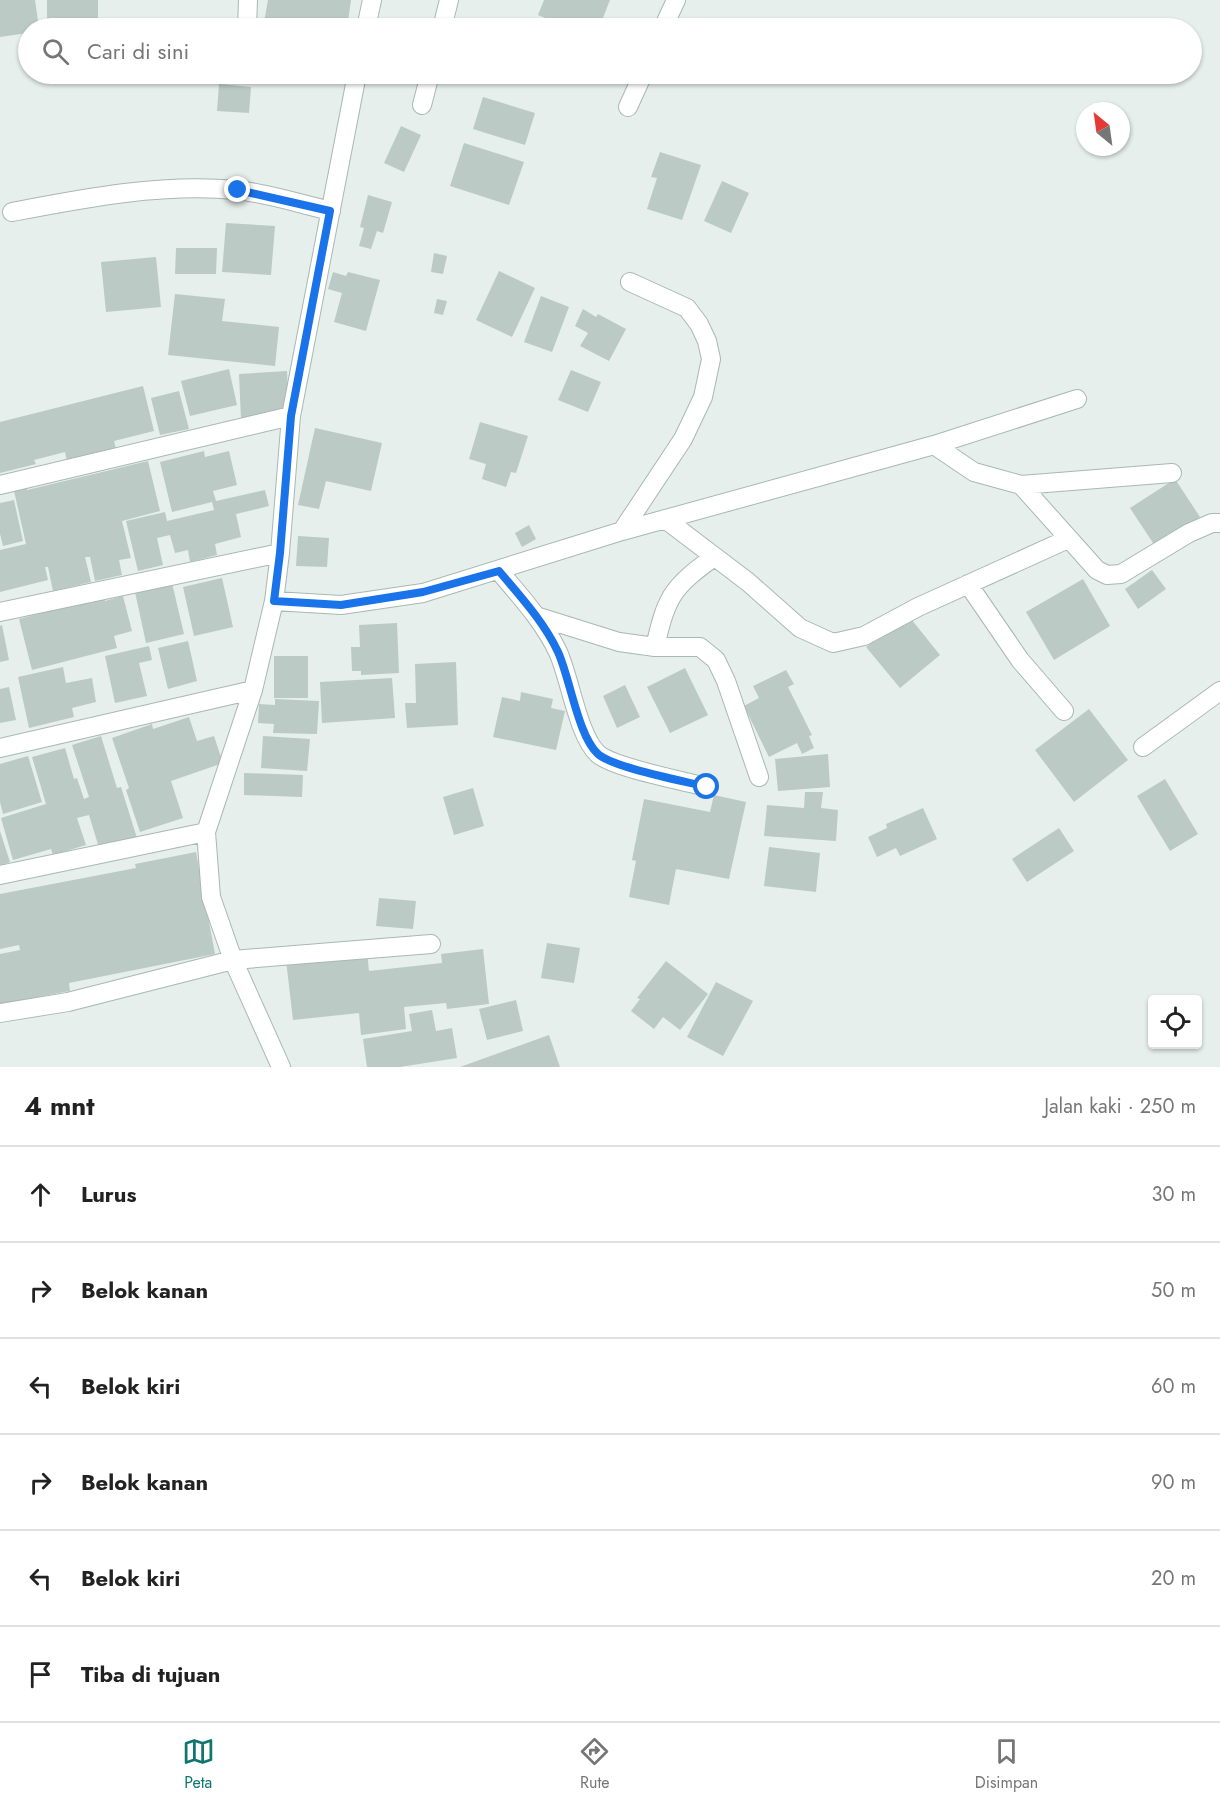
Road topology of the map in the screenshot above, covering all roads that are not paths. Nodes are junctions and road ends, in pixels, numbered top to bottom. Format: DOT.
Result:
graph roads {
  1 [pos="248,0"];
  2 [pos="372,0"];
  3 [pos="449,0"];
  4 [pos="676,0"];
  5 [pos="247,18"];
  6 [pos="368,18"];
  7 [pos="444,18"];
  8 [pos="668,18"];
  9 [pos="355,84"];
  10 [pos="427,84"];
  11 [pos="638,84"];
  12 [pos="422,105"];
  13 [pos="628,107"];
  14 [pos="330,211"];
  15 [pos="12,212"];
  16 [pos="630,282"];
  17 [pos="1077,399"];
  18 [pos="291,416"];
  19 [pos="934,445"];
  20 [pos="1172,473"];
  21 [pos="0,485"];
  22 [pos="1021,485"];
  23 [pos="665,519"];
  24 [pos="1220,523"];
  25 [pos="622,531"];
  26 [pos="1068,539"];
  27 [pos="280,553"];
  28 [pos="714,556"];
  29 [pos="499,571"];
  30 [pos="969,584"];
  31 [pos="274,601"];
  32 [pos="0,612"];
  33 [pos="536,616"];
  34 [pos="655,647"];
  35 [pos="254,690"];
  36 [pos="1220,691"];
  37 [pos="1064,711"];
  38 [pos="1143,747"];
  39 [pos="0,748"];
  40 [pos="759,777"];
  41 [pos="707,787"];
  42 [pos="206,832"];
  43 [pos="0,875"];
  44 [pos="431,944"];
  45 [pos="233,960"];
  46 [pos="0,1013"];
  47 [pos="281,1067"];
  1 -- 5 [label="street"];
  2 -- 6 [label="street"];
  3 -- 7 [label="street"];
  4 -- 8 [label="street"];
  9 -- 14 [label="street"];
  10 -- 12 [label="street"];
  11 -- 13 [label="street"];
  14 -- 15 [label="street"];
  14 -- 18 [label="street"];
  16 -- 25 [label="street"];
  17 -- 19 [label="street"];
  18 -- 21 [label="street"];
  18 -- 27 [label="street"];
  19 -- 22 [label="street"];
  19 -- 23 [label="street"];
  20 -- 22 [label="street"];
  22 -- 26 [label="street"];
  23 -- 25 [label="street"];
  23 -- 28 [label="street"];
  24 -- 26 [label="street"];
  25 -- 29 [label="street"];
  26 -- 30 [label="street"];
  27 -- 31 [label="street"];
  27 -- 32 [label="street"];
  28 -- 30 [label="street"];
  28 -- 34 [label="street"];
  29 -- 31 [label="street"];
  29 -- 33 [label="street"];
  30 -- 37 [label="street"];
  31 -- 35 [label="street"];
  33 -- 34 [label="street"];
  33 -- 41 [label="street"];
  34 -- 40 [label="street"];
  35 -- 39 [label="street"];
  35 -- 42 [label="street"];
  36 -- 38 [label="street"];
  42 -- 43 [label="street"];
  42 -- 45 [label="street"];
  44 -- 45 [label="street"];
  45 -- 46 [label="street"];
  45 -- 47 [label="street"];
}
